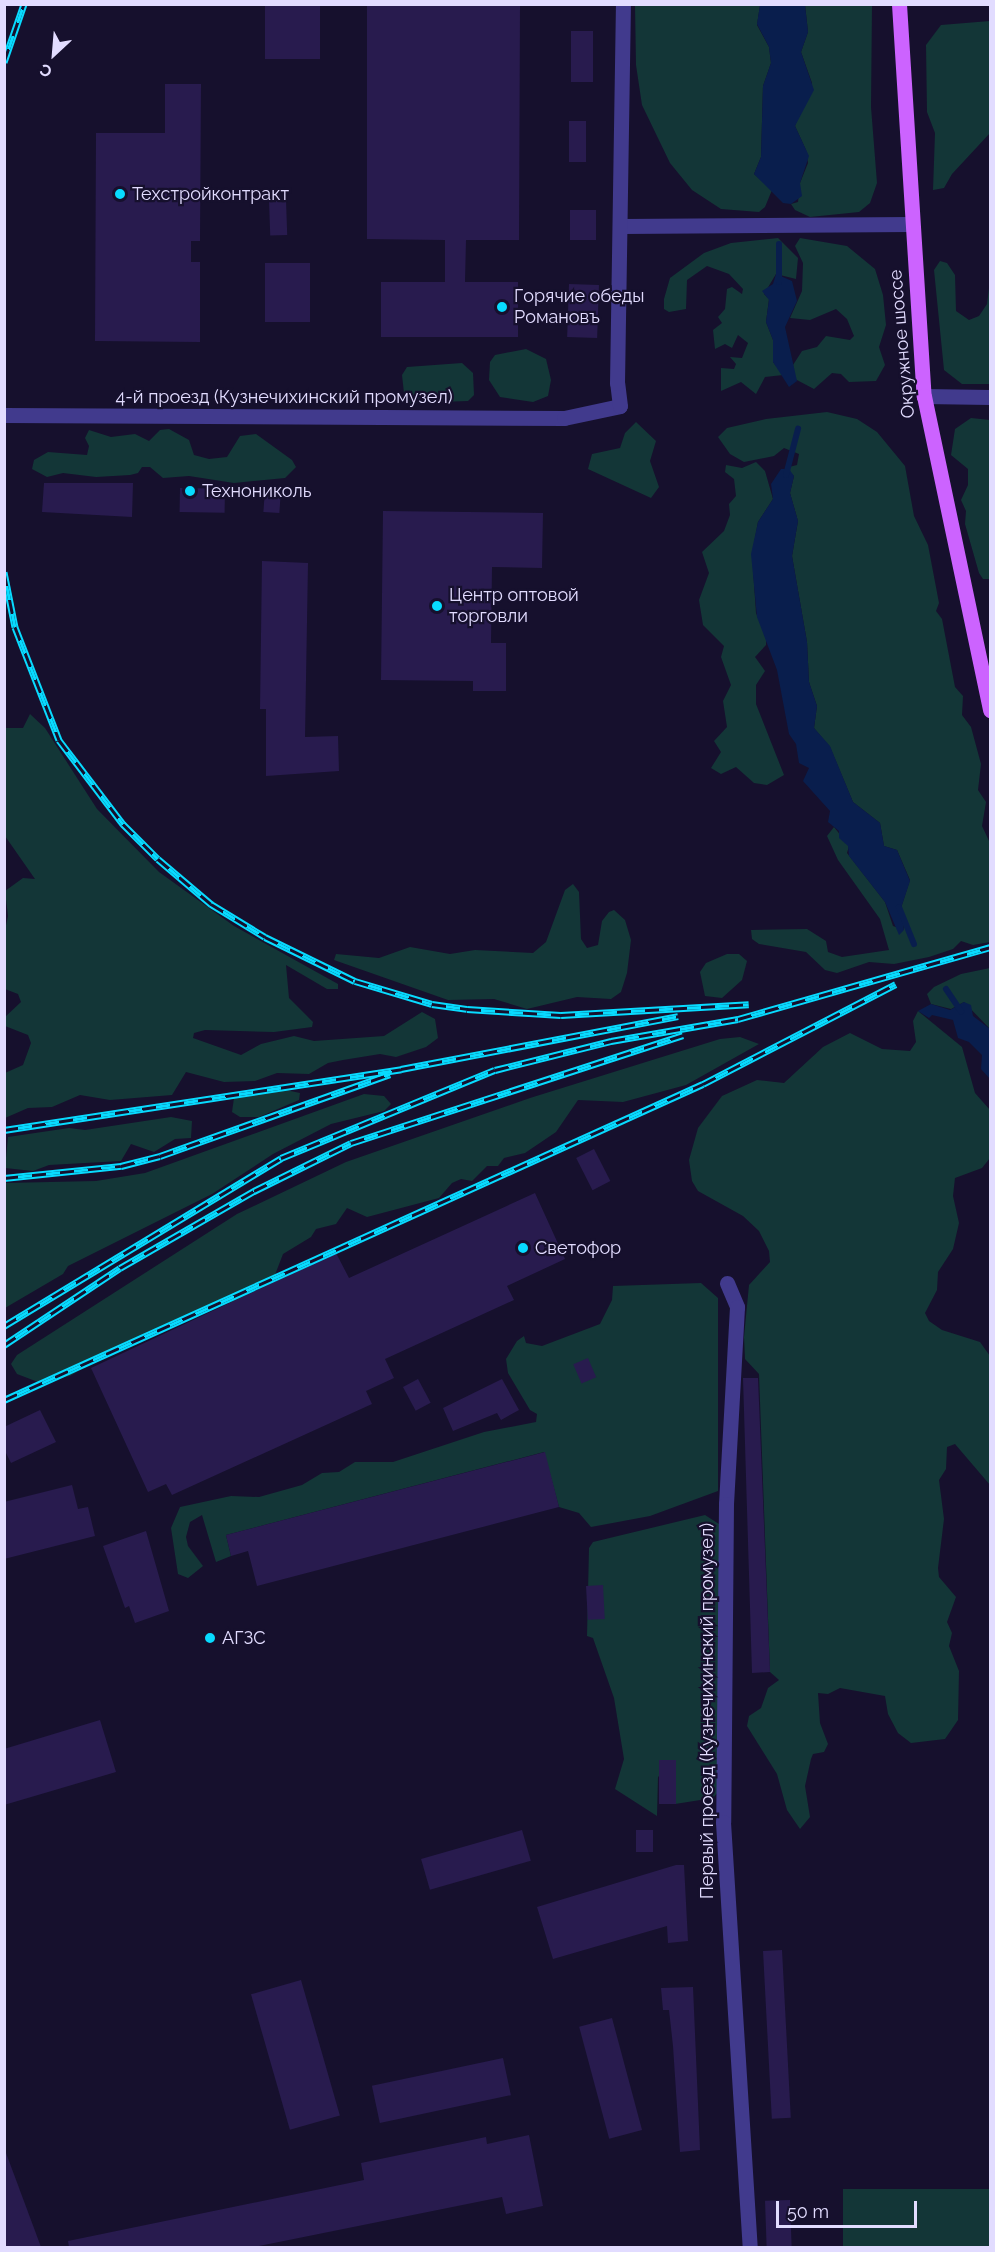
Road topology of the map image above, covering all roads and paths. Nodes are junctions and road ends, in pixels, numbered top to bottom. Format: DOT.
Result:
graph roads {
  1 [pos="623,4"];
  2 [pos="899,4"];
  3 [pos="911,224"];
  4 [pos="622,226"];
  5 [pos="924,396"];
  6 [pos="990,396"];
  7 [pos="4,415"];
  8 [pos="990,710"];
  9 [pos="727,1283"];
  10 [pos="750,2247"];
  1 -- 4 [label="street"];
  2 -- 3 [label="main road, Окружное шоссе"];
  3 -- 4 [label="street"];
  3 -- 5 [label="main road, Окружное шоссе"];
  4 -- 7 [label="street, 4-й проезд (Кузнечихинский промузел)"];
  5 -- 6 [label="street"];
  5 -- 8 [label="main road, Окружное шоссе"];
  9 -- 10 [label="street, Первый проезд (Кузнечихинский промузел)"];
}
